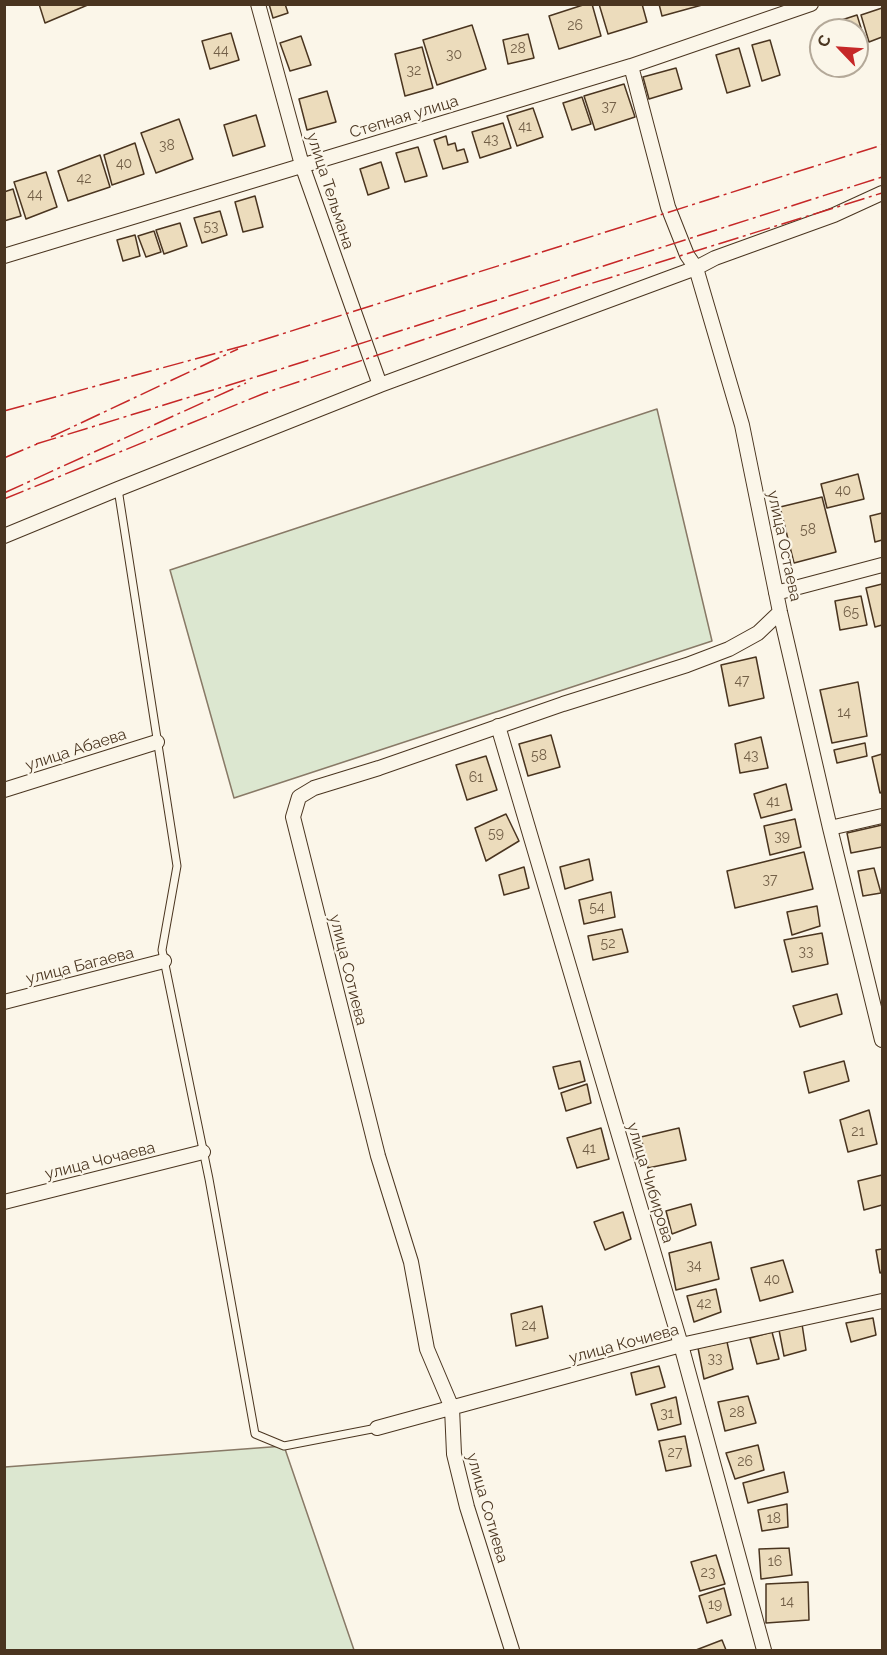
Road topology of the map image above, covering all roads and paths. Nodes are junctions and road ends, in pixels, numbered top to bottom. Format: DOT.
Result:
graph roads {
  1 [pos="258,4"];
  2 [pos="811,4"];
  3 [pos="631,66"];
  4 [pos="302,165"];
  5 [pos="882,193"];
  6 [pos="4,256"];
  7 [pos="696,268"];
  8 [pos="380,385"];
  9 [pos="118,489"];
  10 [pos="4,536"];
  11 [pos="882,565"];
  12 [pos="776,593"];
  13 [pos="780,612"];
  14 [pos="498,726"];
  15 [pos="157,742"];
  16 [pos="4,790"];
  17 [pos="882,816"];
  18 [pos="830,828"];
  19 [pos="164,962"];
  20 [pos="4,1002"];
  21 [pos="882,1040"];
  22 [pos="203,1152"];
  23 [pos="4,1202"];
  24 [pos="882,1301"];
  25 [pos="681,1345"];
  26 [pos="452,1408"];
  27 [pos="377,1428"];
  28 [pos="512,1650"];
  29 [pos="764,1650"];
  1 -- 4 [label="street, улица Тельмана"];
  2 -- 3 [label="street, Степная улица"];
  3 -- 4 [label="street, Степная улица"];
  3 -- 7 [label="street, улица Остаева"];
  4 -- 6 [label="street, Степная улица"];
  4 -- 8 [label="street, улица Тельмана"];
  5 -- 7 [label="street"];
  7 -- 8 [label="street"];
  7 -- 12 [label="street, улица Остаева"];
  8 -- 9 [label="street"];
  9 -- 10 [label="street"];
  9 -- 15 [label="lane"];
  11 -- 12 [label="street"];
  12 -- 13 [label="street, улица Остаева"];
  13 -- 14 [label="street, улица Сотиева"];
  13 -- 18 [label="street, улица Остаева"];
  14 -- 25 [label="street, улица Чибирова"];
  14 -- 26 [label="street, улица Сотиева"];
  15 -- 16 [label="street, улица Абаева"];
  15 -- 19 [label="lane"];
  17 -- 18 [label="street"];
  18 -- 21 [label="street, улица Остаева"];
  19 -- 20 [label="street, улица Багаева"];
  19 -- 22 [label="lane"];
  22 -- 23 [label="street, улица Чочаева"];
  22 -- 27 [label="lane"];
  24 -- 25 [label="street, улица Кочиева"];
  25 -- 26 [label="street, улица Кочиева"];
  25 -- 29 [label="street, улица Чибирова"];
  26 -- 27 [label="street, улица Кочиева"];
  26 -- 28 [label="street, улица Сотиева"];
}
